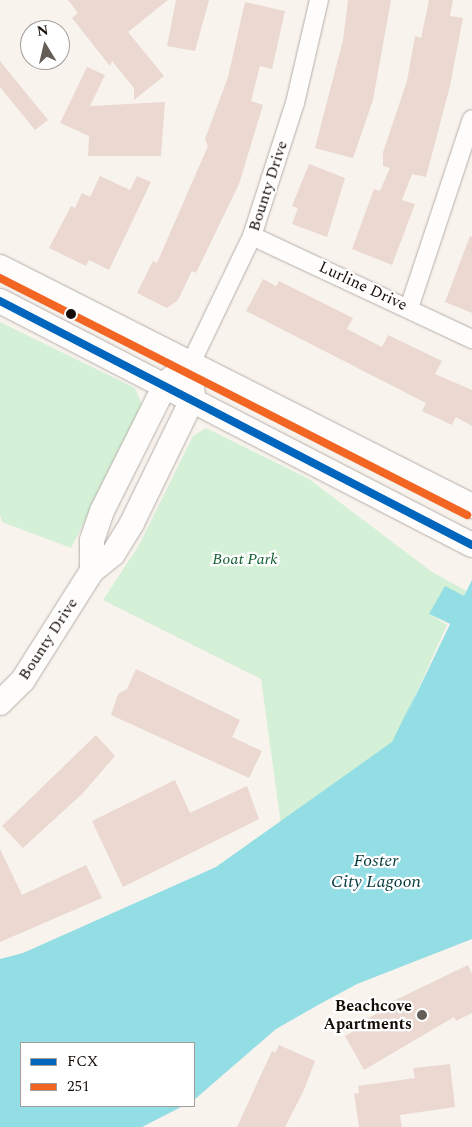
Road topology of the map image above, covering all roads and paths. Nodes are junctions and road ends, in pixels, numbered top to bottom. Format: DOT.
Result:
graph roads {
  1 [pos="319,0"];
  2 [pos="472,119"];
  3 [pos="252,236"];
  4 [pos="0,267"];
  5 [pos="0,301"];
  6 [pos="409,308"];
  7 [pos="472,339"];
  8 [pos="191,363"];
  9 [pos="166,383"];
  10 [pos="193,398"];
  11 [pos="472,506"];
  12 [pos="472,544"];
  13 [pos="92,571"];
  14 [pos="0,703"];
  1 -- 3 [label="street, Bounty Drive"];
  2 -- 6 [label="street"];
  3 -- 6 [label="street, Lurline Drive"];
  3 -- 8 [label="street, Bounty Drive"];
  4 -- 8 [label="main road"];
  5 -- 9 [label="main road"];
  6 -- 7 [label="street, Lurline Drive"];
  8 -- 9 [label="main road, Bounty Drive"];
  8 -- 10 [label="main road, Bounty Drive"];
  8 -- 11 [label="main road"];
  9 -- 10 [label="main road"];
  9 -- 13 [label="main road, Bounty Drive"];
  10 -- 12 [label="main road"];
  10 -- 13 [label="main road, Bounty Drive"];
  13 -- 14 [label="main road, Bounty Drive"];
}
